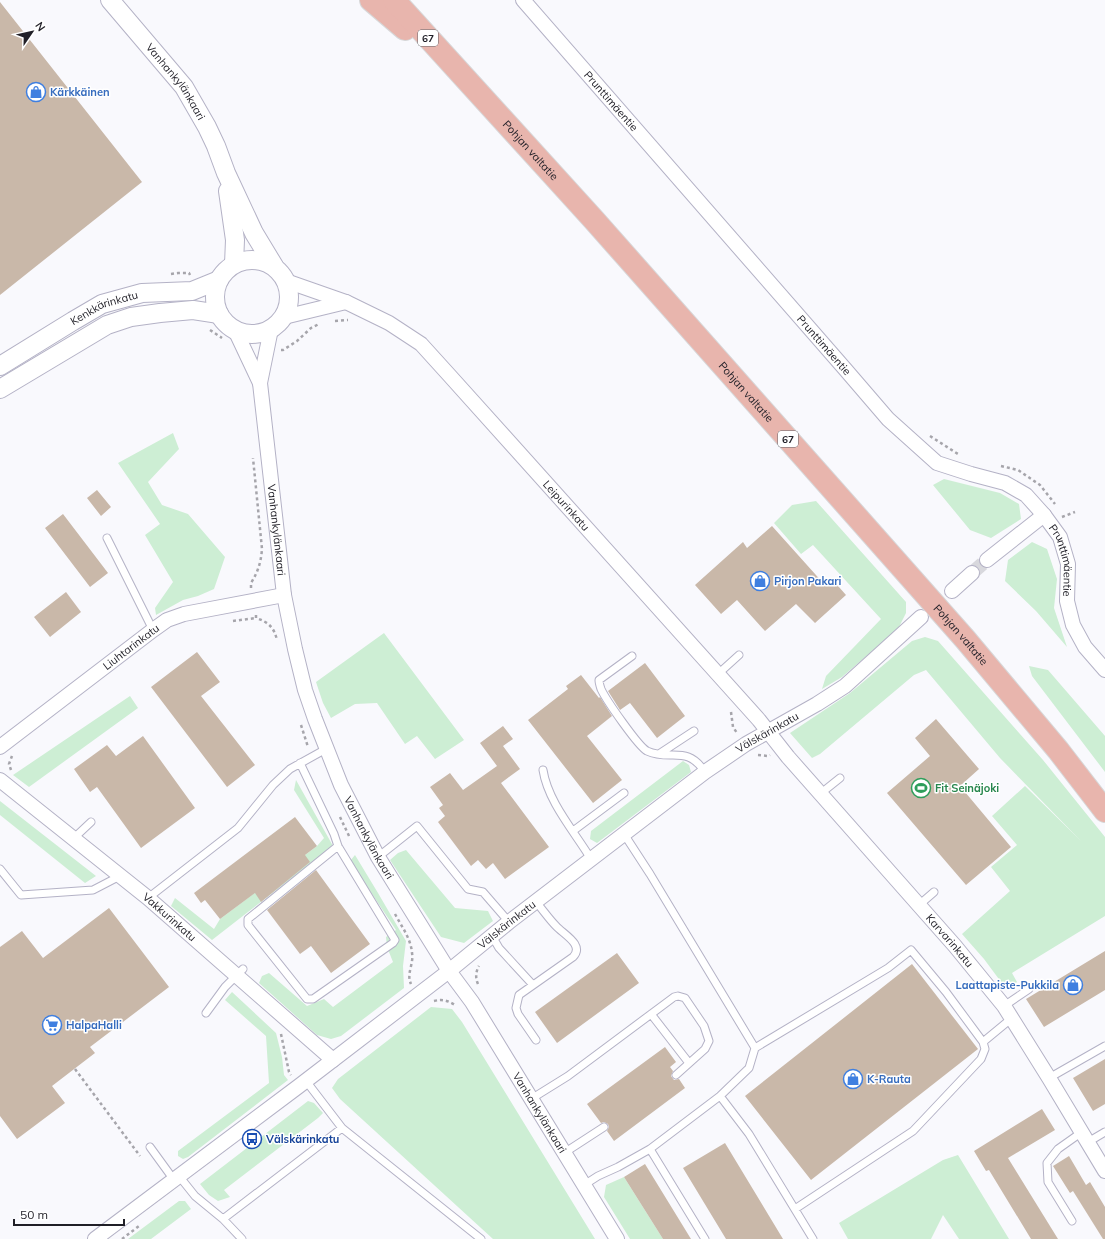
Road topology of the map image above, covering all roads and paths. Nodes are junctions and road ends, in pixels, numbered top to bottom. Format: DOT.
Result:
graph roads {
  1 [pos="110,0"];
  2 [pos="371,0"];
  3 [pos="394,0"];
  4 [pos="404,0"];
  5 [pos="523,0"];
  6 [pos="455,68"];
  7 [pos="226,173"];
  8 [pos="234,264"];
  9 [pos="274,266"];
  10 [pos="171,274"];
  11 [pos="219,280"];
  12 [pos="286,281"];
  13 [pos="192,291"];
  14 [pos="346,302"];
  15 [pos="193,310"];
  16 [pos="219,314"];
  17 [pos="284,317"];
  18 [pos="355,320"];
  19 [pos="332,321"];
  20 [pos="322,323"];
  21 [pos="271,329"];
  22 [pos="229,334"];
  23 [pos="266,352"];
  24 [pos="0,366"];
  25 [pos="260,383"];
  26 [pos="0,389"];
  27 [pos="924,432"];
  28 [pos="252,454"];
  29 [pos="963,457"];
  30 [pos="997,465"];
  31 [pos="1059,509"];
  32 [pos="1076,512"];
  33 [pos="1061,513"];
  34 [pos="1053,519"];
  35 [pos="107,538"];
  36 [pos="987,560"];
  37 [pos="972,573"];
  38 [pos="952,591"];
  39 [pos="284,595"];
  40 [pos="253,601"];
  41 [pos="921,617"];
  42 [pos="256,618"];
  43 [pos="227,621"];
  44 [pos="153,630"];
  45 [pos="277,641"];
  46 [pos="739,655"];
  47 [pos="632,656"];
  48 [pos="1105,670"];
  49 [pos="718,674"];
  50 [pos="730,707"];
  51 [pos="300,723"];
  52 [pos="694,731"];
  53 [pos="767,731"];
  54 [pos="746,744"];
  55 [pos="0,747"];
  56 [pos="326,749"];
  57 [pos="16,751"];
  58 [pos="659,754"];
  59 [pos="312,756"];
  60 [pos="300,763"];
  61 [pos="543,770"];
  62 [pos="706,772"];
  63 [pos="840,778"];
  64 [pos="2,781"];
  65 [pos="624,794"];
  66 [pos="820,794"];
  67 [pos="1105,811"];
  68 [pos="339,816"];
  69 [pos="91,822"];
  70 [pos="573,831"];
  71 [pos="624,834"];
  72 [pos="74,838"];
  73 [pos="351,839"];
  74 [pos="338,846"];
  75 [pos="378,857"];
  76 [pos="592,859"];
  77 [pos="0,869"];
  78 [pos="121,876"];
  79 [pos="934,892"];
  80 [pos="148,898"];
  81 [pos="536,902"];
  82 [pos="919,905"];
  83 [pos="395,913"];
  84 [pos="509,922"];
  85 [pos="492,936"];
  86 [pos="448,971"];
  87 [pos="240,972"];
  88 [pos="533,985"];
  89 [pos="1029,989"];
  90 [pos="417,996"];
  91 [pos="1004,1006"];
  92 [pos="206,1013"];
  93 [pos="651,1014"];
  94 [pos="1012,1018"];
  95 [pos="280,1034"];
  96 [pos="536,1040"];
  97 [pos="983,1042"];
  98 [pos="1105,1046"];
  99 [pos="755,1048"];
  100 [pos="333,1060"];
  101 [pos="689,1063"];
  102 [pos="74,1069"];
  103 [pos="676,1075"];
  104 [pos="1049,1078"];
  105 [pos="303,1084"];
  106 [pos="720,1096"];
  107 [pos="531,1099"];
  108 [pos="604,1127"];
  109 [pos="342,1128"];
  110 [pos="1105,1132"];
  111 [pos="1085,1137"];
  112 [pos="150,1147"];
  113 [pos="650,1149"];
  114 [pos="564,1153"];
  115 [pos="140,1156"];
  116 [pos="1105,1171"];
  117 [pos="177,1178"];
  118 [pos="584,1185"];
  119 [pos="795,1209"];
  120 [pos="223,1219"];
  121 [pos="1072,1221"];
  122 [pos="95,1239"];
  123 [pos="242,1239"];
  124 [pos="481,1239"];
  125 [pos="617,1239"];
  126 [pos="705,1239"];
  127 [pos="813,1239"];
  1 -- 7 [label="street, Vanhankylänkaari"];
  2 -- 6 [label="main road"];
  3 -- 6 [label="main road, Pohjan valtatie / 67"];
  4 -- 6 [label="main road"];
  5 -- 34 [label="street, Prunttimäentie"];
  6 -- 67 [label="main road, Pohjan valtatie / 67"];
  7 -- 8 [label="street, Vanhankylänkaari"];
  7 -- 9 [label="street, Vanhankylänkaari"];
  8 -- 9 [label="street"];
  8 -- 11 [label="street"];
  9 -- 12 [label="street"];
  10 -- 13 [label="path"];
  11 -- 13 [label="street, Kenkkärinkatu"];
  11 -- 16 [label="street"];
  12 -- 14 [label="street, Leipurinkatu"];
  12 -- 17 [label="street"];
  13 -- 24 [label="street, Kenkkärinkatu"];
  14 -- 17 [label="street"];
  14 -- 49 [label="street, Leipurinkatu"];
  15 -- 16 [label="street, Kenkkärinkatu"];
  15 -- 22 [label="path"];
  15 -- 26 [label="street, Kenkkärinkatu"];
  16 -- 22 [label="street"];
  17 -- 21 [label="street"];
  18 -- 19 [label="path"];
  20 -- 23 [label="path"];
  21 -- 22 [label="street"];
  21 -- 23 [label="street, Vanhankylänkaari"];
  22 -- 25 [label="street, Vanhankylänkaari"];
  23 -- 25 [label="street, Vanhankylänkaari"];
  25 -- 39 [label="street, Vanhankylänkaari"];
  27 -- 29 [label="path"];
  28 -- 40 [label="path"];
  30 -- 31 [label="path"];
  32 -- 34 [label="path"];
  33 -- 34 [label="path"];
  34 -- 36 [label="street"];
  34 -- 48 [label="street, Prunttimäentie"];
  35 -- 44 [label="lane"];
  37 -- 38 [label="street"];
  39 -- 40 [label="street, Liuhtarinkatu"];
  39 -- 56 [label="street, Vanhankylänkaari"];
  40 -- 42 [label="path"];
  40 -- 44 [label="street, Liuhtarinkatu"];
  41 -- 53 [label="street, Välskärinkatu"];
  42 -- 43 [label="path"];
  42 -- 45 [label="path"];
  44 -- 55 [label="street, Liuhtarinkatu"];
  46 -- 49 [label="lane"];
  47 -- 58 [label="lane"];
  49 -- 53 [label="street, Leipurinkatu"];
  50 -- 54 [label="path"];
  51 -- 59 [label="path"];
  52 -- 58 [label="lane"];
  53 -- 54 [label="street, Välskärinkatu"];
  53 -- 66 [label="street, Karvarinkatu"];
  54 -- 62 [label="street, Välskärinkatu"];
  56 -- 59 [label="lane"];
  56 -- 75 [label="street, Vanhankylänkaari"];
  57 -- 64 [label="path"];
  58 -- 62 [label="lane"];
  59 -- 60 [label="lane"];
  60 -- 74 [label="lane"];
  60 -- 80 [label="lane"];
  61 -- 70 [label="lane"];
  62 -- 71 [label="street, Välskärinkatu"];
  63 -- 66 [label="lane"];
  64 -- 72 [label="street, Vakkurinkatu"];
  65 -- 70 [label="lane"];
  66 -- 82 [label="street, Karvarinkatu"];
  68 -- 73 [label="path"];
  69 -- 72 [label="lane"];
  70 -- 76 [label="lane"];
  71 -- 76 [label="street, Välskärinkatu"];
  71 -- 99 [label="lane"];
  72 -- 78 [label="street, Vakkurinkatu"];
  74 -- 74 [label="lane"];
  75 -- 84 [label="lane"];
  75 -- 86 [label="street, Vanhankylänkaari"];
  76 -- 81 [label="street, Välskärinkatu"];
  77 -- 78 [label="lane"];
  78 -- 80 [label="street, Vakkurinkatu"];
  79 -- 82 [label="lane"];
  80 -- 87 [label="street, Vakkurinkatu"];
  81 -- 84 [label="street, Välskärinkatu"];
  81 -- 88 [label="lane"];
  82 -- 91 [label="street, Karvarinkatu"];
  83 -- 90 [label="path"];
  84 -- 85 [label="street, Välskärinkatu"];
  85 -- 86 [label="street, Välskärinkatu"];
  85 -- 88 [label="lane"];
  86 -- 90 [label="street, Välskärinkatu"];
  86 -- 107 [label="street, Vanhankylänkaari"];
  87 -- 92 [label="lane"];
  87 -- 100 [label="street, Vakkurinkatu"];
  88 -- 96 [label="lane"];
  89 -- 91 [label="lane"];
  90 -- 100 [label="street, Välskärinkatu"];
  91 -- 94 [label="street, Karvarinkatu"];
  93 -- 101 [label="lane"];
  93 -- 101 [label="lane"];
  93 -- 107 [label="lane"];
  94 -- 97 [label="lane"];
  94 -- 104 [label="street, Karvarinkatu"];
  95 -- 105 [label="path"];
  97 -- 99 [label="lane"];
  97 -- 119 [label="lane"];
  98 -- 104 [label="lane"];
  99 -- 106 [label="lane"];
  100 -- 105 [label="street, Välskärinkatu"];
  101 -- 103 [label="lane"];
  102 -- 115 [label="path"];
  104 -- 111 [label="street, Karvarinkatu"];
  105 -- 109 [label="lane"];
  105 -- 117 [label="street, Välskärinkatu"];
  106 -- 113 [label="lane"];
  106 -- 119 [label="lane"];
  107 -- 114 [label="street, Vanhankylänkaari"];
  108 -- 114 [label="lane"];
  109 -- 120 [label="lane"];
  109 -- 124 [label="lane"];
  110 -- 111 [label="lane"];
  111 -- 116 [label="street, Karvarinkatu"];
  111 -- 121 [label="lane"];
  112 -- 117 [label="lane"];
  113 -- 118 [label="lane"];
  113 -- 126 [label="lane"];
  114 -- 118 [label="street, Vanhankylänkaari"];
  117 -- 120 [label="lane"];
  117 -- 122 [label="street, Välskärinkatu"];
  118 -- 125 [label="street, Vanhankylänkaari"];
  119 -- 127 [label="lane"];
  120 -- 123 [label="lane"];
}
